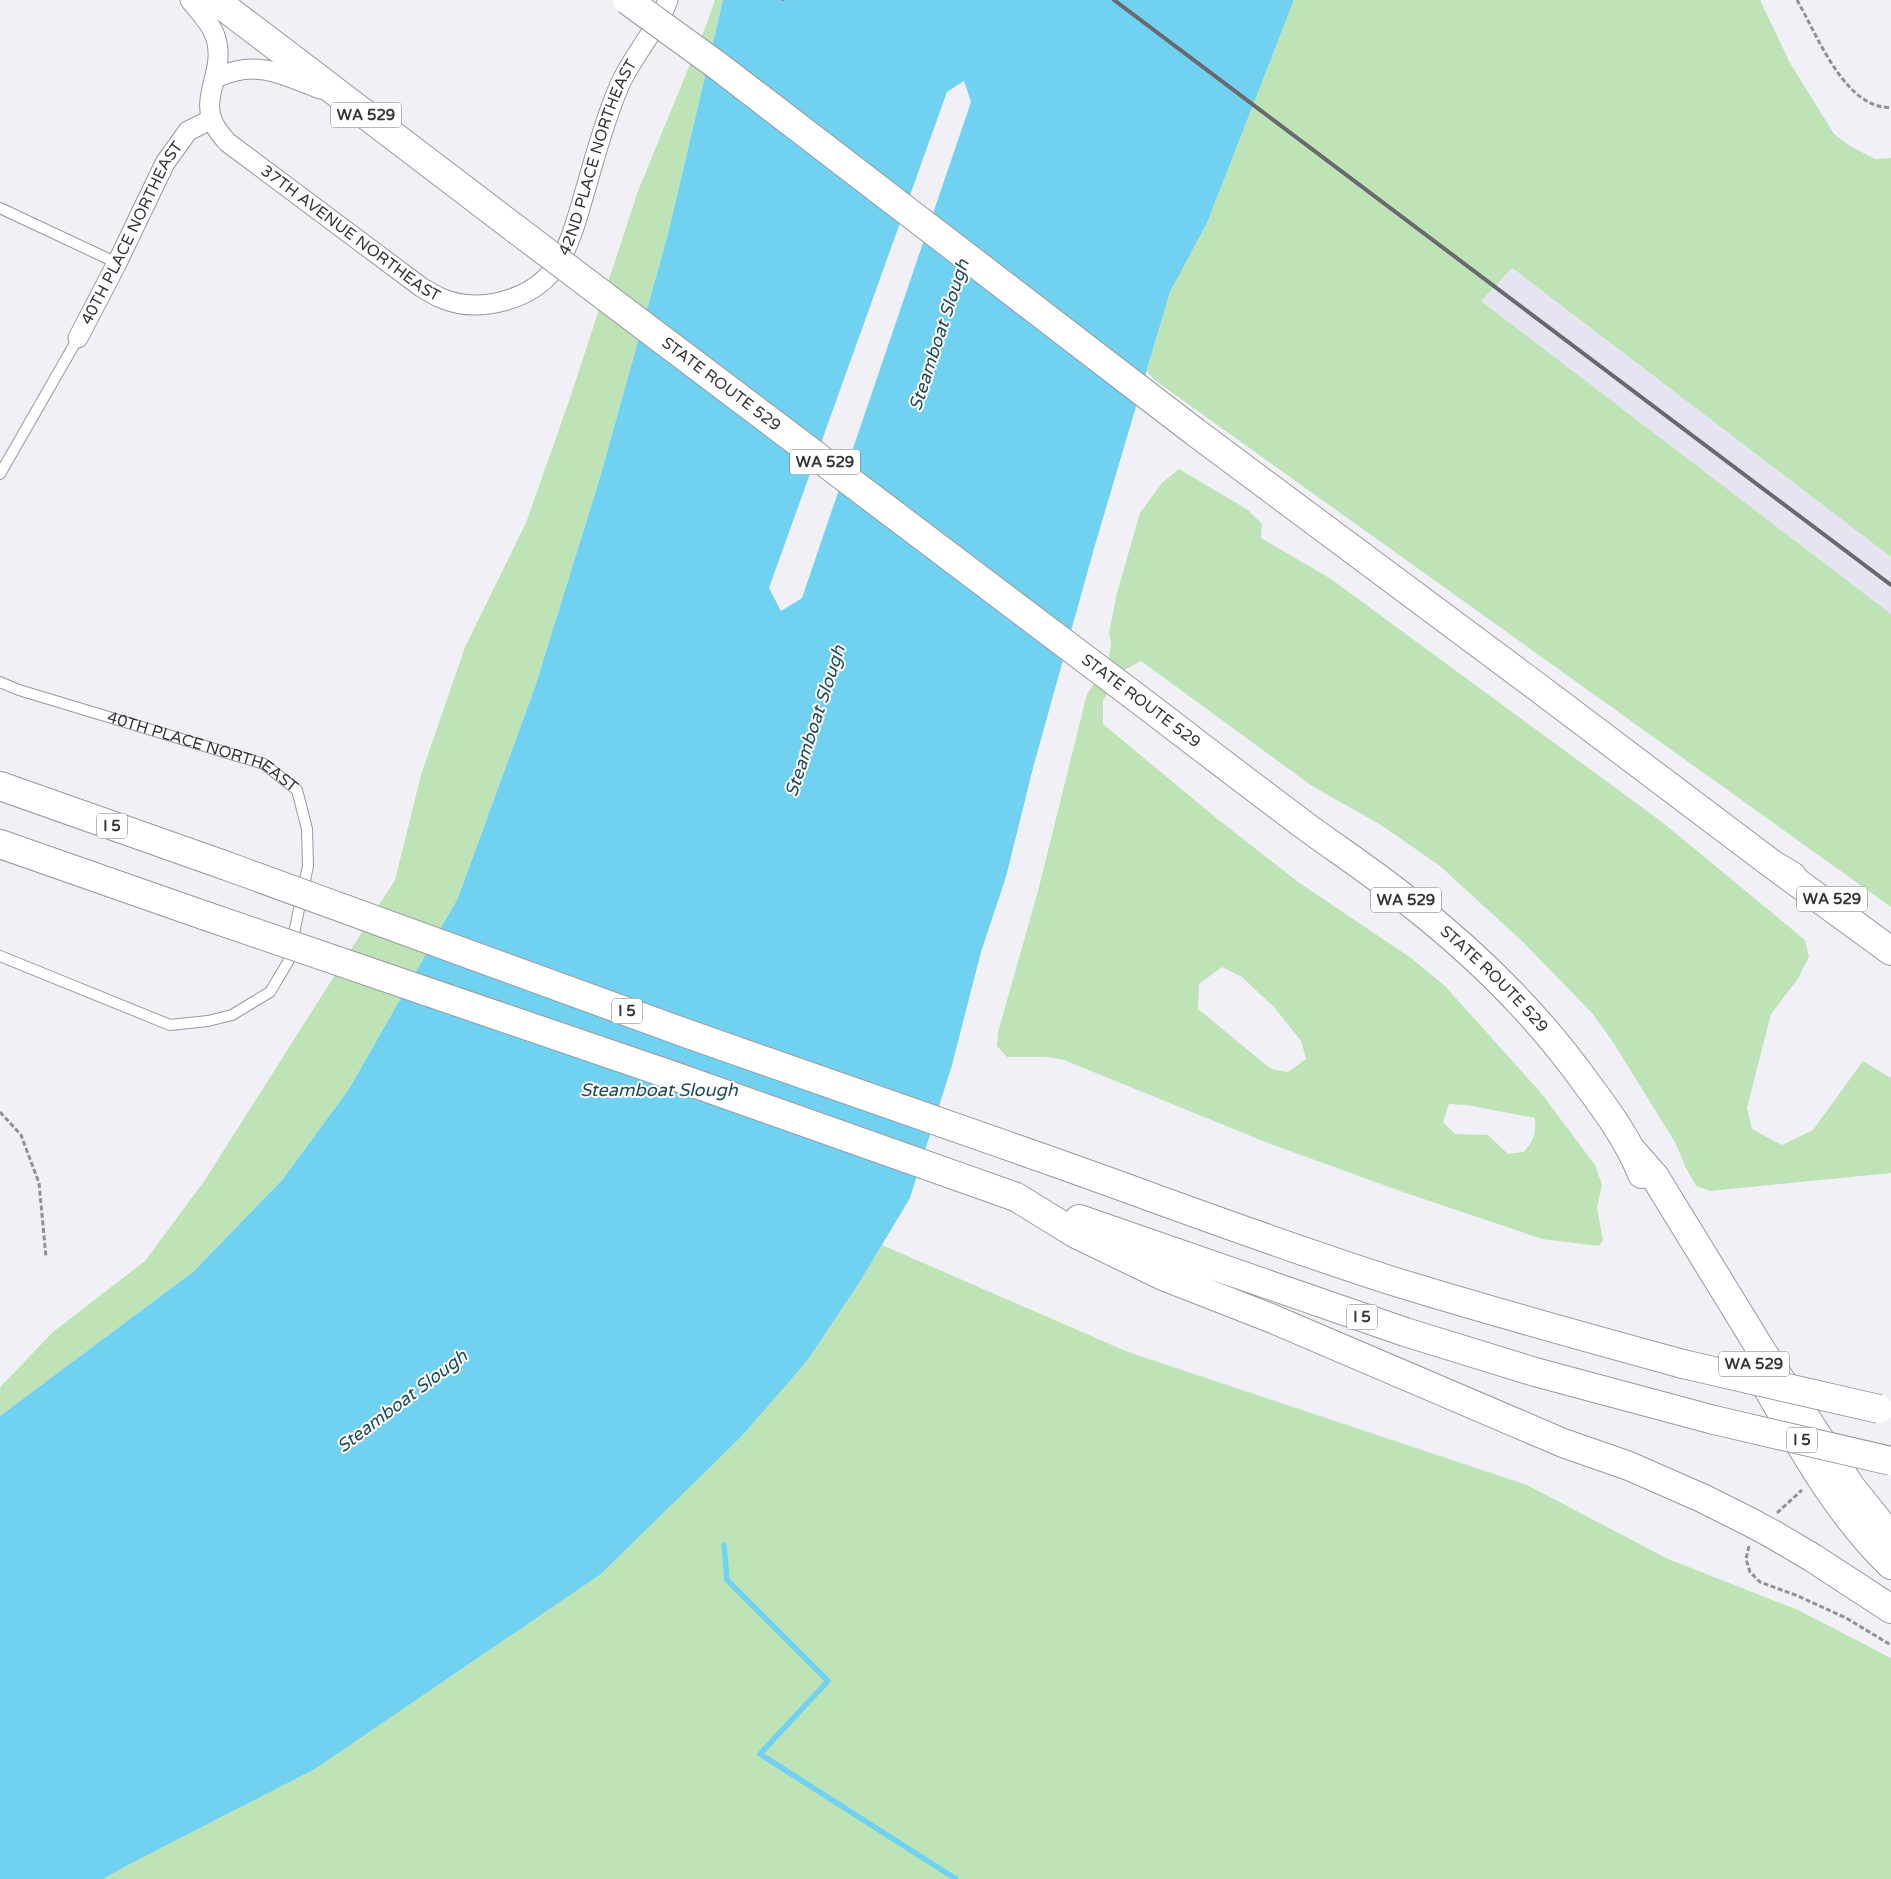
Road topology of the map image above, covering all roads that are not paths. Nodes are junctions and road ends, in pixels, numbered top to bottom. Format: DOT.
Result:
graph roads {
  1 [pos="190,0"];
  2 [pos="215,0"];
  3 [pos="627,0"];
  4 [pos="668,0"];
  5 [pos="216,78"];
  6 [pos="345,99"];
  7 [pos="212,119"];
  8 [pos="0,208"];
  9 [pos="118,263"];
  10 [pos="510,300"];
  11 [pos="78,338"];
  12 [pos="0,474"];
  13 [pos="0,682"];
  14 [pos="0,786"];
  15 [pos="0,844"];
  16 [pos="1772,864"];
  17 [pos="1891,938"];
  18 [pos="1891,951"];
  19 [pos="0,956"];
  20 [pos="1633,1152"];
  21 [pos="1016,1197"];
  22 [pos="1887,1410"];
  23 [pos="1891,1461"];
  24 [pos="1891,1537"];
  25 [pos="1891,1565"];
  26 [pos="1891,1609"];
  1 -- 5 [label="street"];
  2 -- 6 [label="main road, STATE ROUTE 529 / WA 529"];
  3 -- 16 [label="main road, WA 529, bridge"];
  4 -- 10 [label="street, 42ND PLACE NORTHEAST"];
  5 -- 6 [label="street"];
  5 -- 7 [label="street"];
  6 -- 20 [label="main road, STATE ROUTE 529 / WA 529, bridge"];
  7 -- 9 [label="street, 40TH PLACE NORTHEAST"];
  7 -- 10 [label="street, 37TH AVENUE NORTHEAST"];
  8 -- 9 [label="lane"];
  9 -- 11 [label="street, 40TH PLACE NORTHEAST"];
  11 -- 12 [label="lane, 40TH PLACE NORTHEAST"];
  13 -- 19 [label="lane, 40TH PLACE NORTHEAST"];
  14 -- 22 [label="main road, I 5, bridge"];
  15 -- 21 [label="main road, I 5, bridge"];
  16 -- 17 [label="main road, WA 529"];
  16 -- 18 [label="main road"];
  20 -- 24 [label="main road"];
  20 -- 25 [label="main road, STATE ROUTE 529 / WA 529"];
  21 -- 23 [label="main road, I 5, bridge"];
  21 -- 26 [label="main road, bridge"];
}
